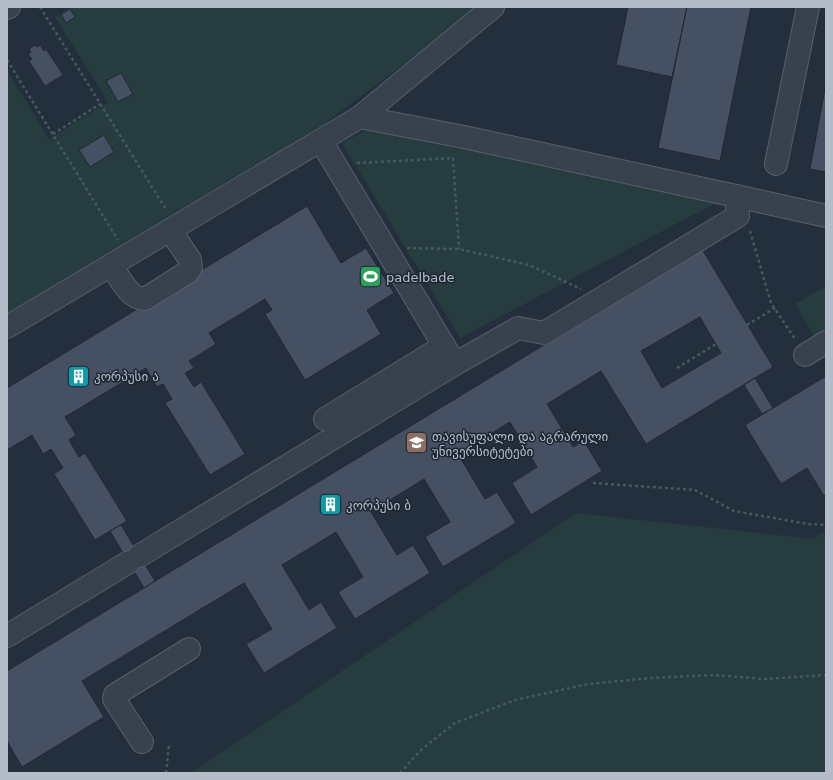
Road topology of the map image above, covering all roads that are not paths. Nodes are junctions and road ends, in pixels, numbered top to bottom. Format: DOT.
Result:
graph roads {
  1 [pos="493,7"];
  2 [pos="808,7"];
  3 [pos="360,117"];
  4 [pos="320,141"];
  5 [pos="776,164"];
  6 [pos="736,196"];
  7 [pos="826,216"];
  8 [pos="173,228"];
  9 [pos="120,260"];
  10 [pos="7,328"];
  11 [pos="826,342"];
  12 [pos="449,355"];
  13 [pos="805,355"];
  14 [pos="427,368"];
  15 [pos="325,419"];
  16 [pos="7,636"];
  17 [pos="189,649"];
  18 [pos="142,742"];
  1 -- 3 [label="street"];
  2 -- 5 [label="street"];
  3 -- 4 [label="street"];
  3 -- 6 [label="street"];
  4 -- 8 [label="street"];
  4 -- 12 [label="street"];
  6 -- 7 [label="street"];
  6 -- 12 [label="street"];
  8 -- 9 [label="street"];
  8 -- 9 [label="street"];
  9 -- 10 [label="street"];
  11 -- 13 [label="street"];
  12 -- 14 [label="street"];
  14 -- 15 [label="street"];
  14 -- 16 [label="street"];
  17 -- 18 [label="street"];
}
